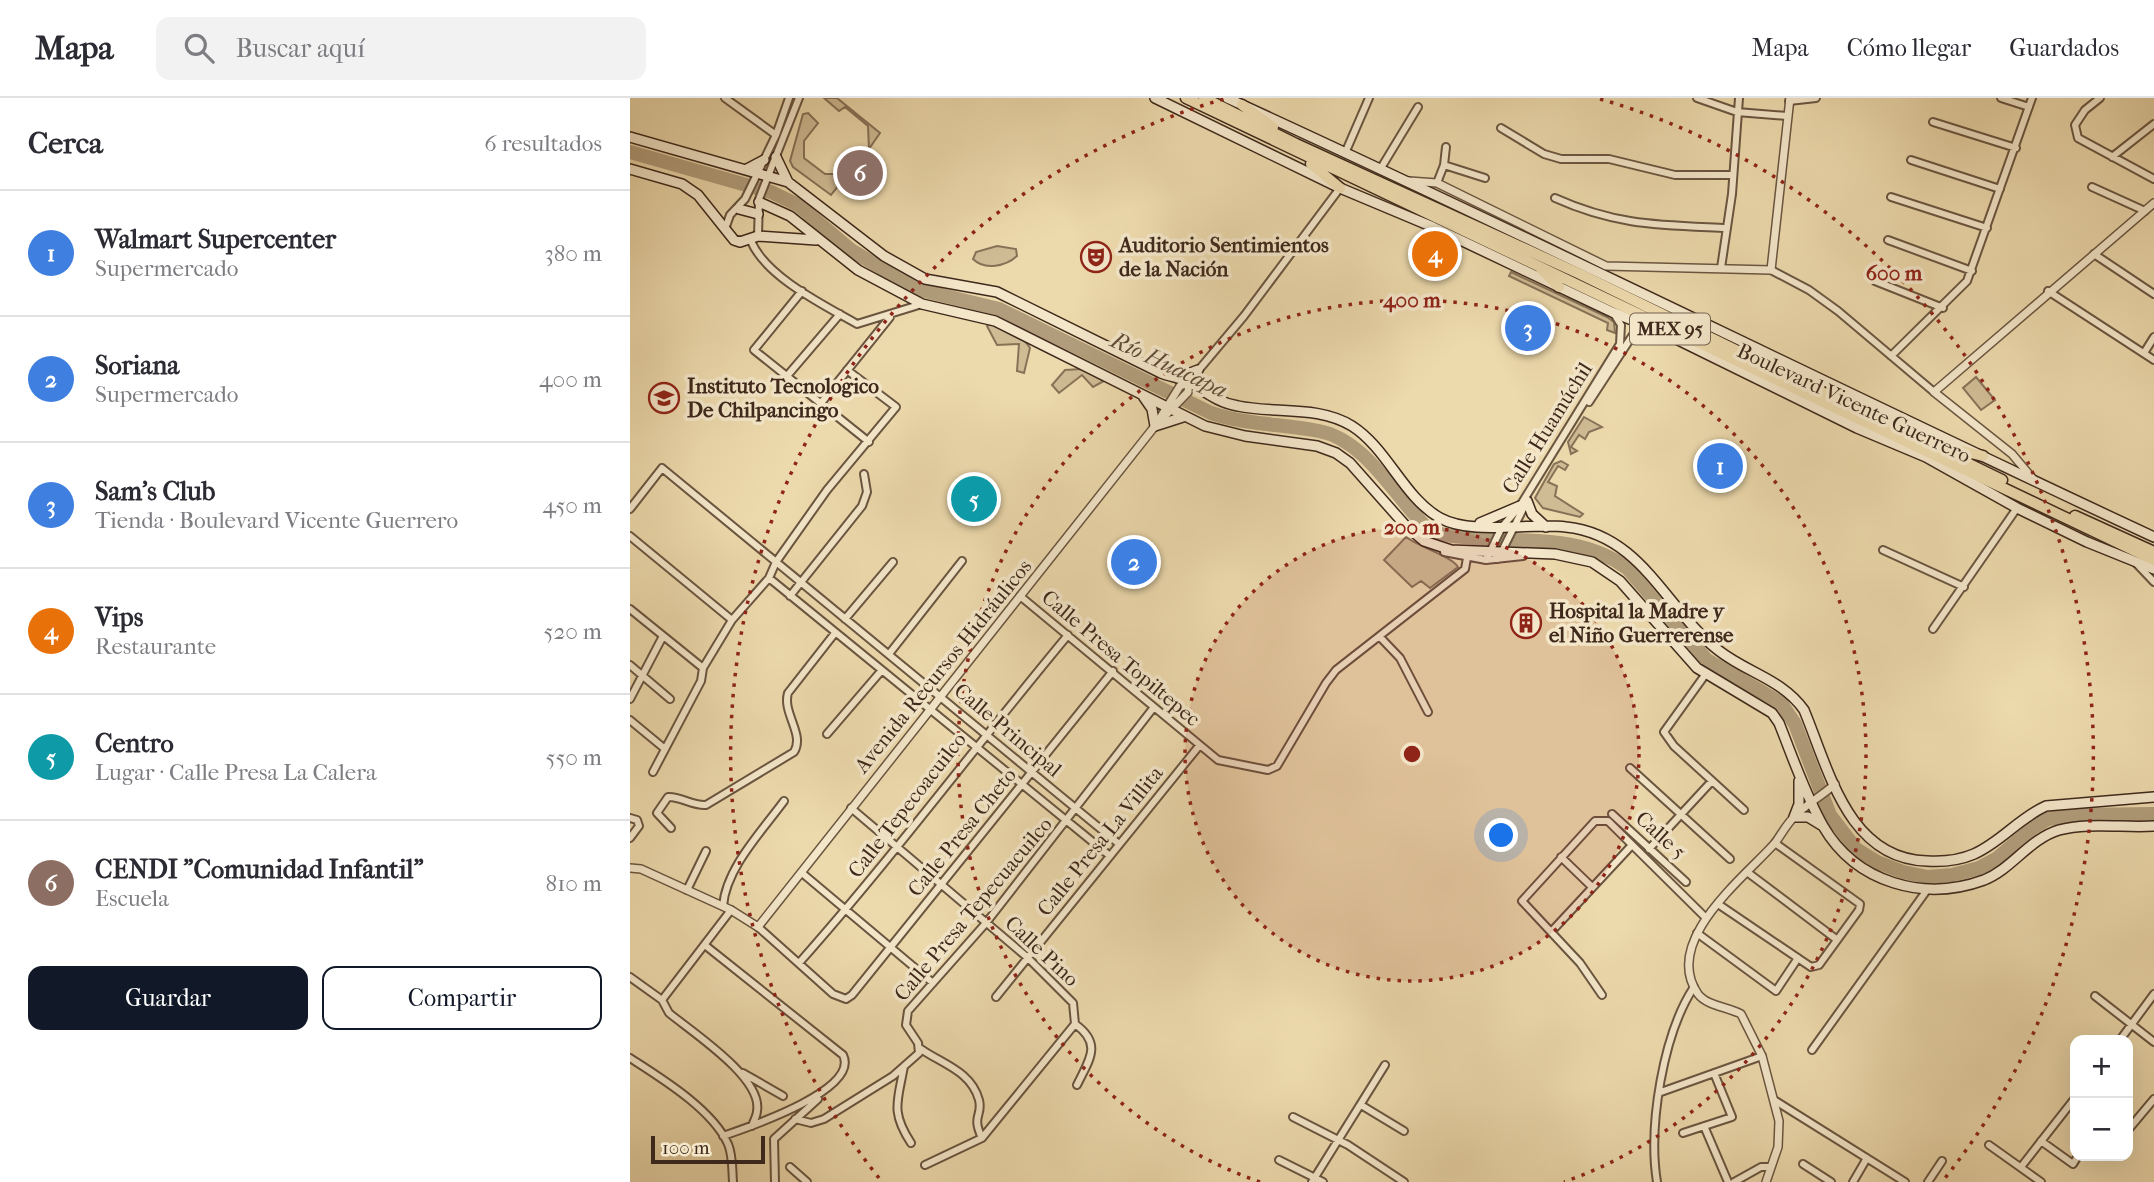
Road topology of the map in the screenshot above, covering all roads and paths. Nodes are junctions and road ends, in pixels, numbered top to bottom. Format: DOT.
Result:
graph roads {
  1 [pos="725,98"];
  2 [pos="789,98"];
  3 [pos="799,98"];
  4 [pos="1155,98"];
  5 [pos="1186,98"];
  6 [pos="1204,98"];
  7 [pos="1227,98"];
  8 [pos="1369,98"];
  9 [pos="1698,98"];
  10 [pos="1739,98"];
  11 [pos="1816,98"];
  12 [pos="2001,98"];
  13 [pos="2032,98"];
  14 [pos="2099,98"];
  15 [pos="1789,99"];
  16 [pos="1242,104"];
  17 [pos="1418,107"];
  18 [pos="2029,107"];
  19 [pos="1737,113"];
  20 [pos="1787,116"];
  21 [pos="1933,122"];
  22 [pos="2154,124"];
  23 [pos="1501,128"];
  24 [pos="776,135"];
  25 [pos="630,136"];
  26 [pos="1446,147"];
  27 [pos="2016,148"];
  28 [pos="1298,149"];
  29 [pos="1346,151"];
  30 [pos="776,158"];
  31 [pos="2112,158"];
  32 [pos="764,160"];
  33 [pos="1911,160"];
  34 [pos="1444,165"];
  35 [pos="1381,168"];
  36 [pos="630,169"];
  37 [pos="752,172"];
  38 [pos="1733,175"];
  39 [pos="767,177"];
  40 [pos="1485,178"];
  41 [pos="2154,179"];
  42 [pos="1409,181"];
  43 [pos="788,182"];
  44 [pos="1437,183"];
  45 [pos="2092,187"];
  46 [pos="1339,188"];
  47 [pos="2000,189"];
  48 [pos="1891,197"];
  49 [pos="1555,198"];
  50 [pos="759,200"];
  51 [pos="2154,203"];
  52 [pos="739,208"];
  53 [pos="2144,211"];
  54 [pos="758,214"];
  55 [pos="1727,228"];
  56 [pos="725,229"];
  57 [pos="1987,229"];
  58 [pos="754,238"];
  59 [pos="818,240"];
  60 [pos="1888,240"];
  61 [pos="2094,254"];
  62 [pos="1536,264"];
  63 [pos="1721,268"];
  64 [pos="1770,271"];
  65 [pos="1972,271"];
  66 [pos="1875,281"];
  67 [pos="1559,287"];
  68 [pos="802,291"];
  69 [pos="2048,291"];
  70 [pos="2154,294"];
  71 [pos="922,304"];
  72 [pos="1943,308"];
  73 [pos="1612,312"];
  74 [pos="840,314"];
  75 [pos="891,316"];
  76 [pos="1640,324"];
  77 [pos="2154,337"];
  78 [pos="2144,353"];
  79 [pos="1891,356"];
  80 [pos="2154,360"];
  81 [pos="847,370"];
  82 [pos="1198,370"];
  83 [pos="787,376"];
  84 [pos="1177,382"];
  85 [pos="1189,387"];
  86 [pos="1934,392"];
  87 [pos="1142,395"];
  88 [pos="821,403"];
  89 [pos="1170,407"];
  90 [pos="1183,416"];
  91 [pos="1155,426"];
  92 [pos="869,442"];
  93 [pos="1926,442"];
  94 [pos="2012,454"];
  95 [pos="1983,456"];
  96 [pos="2006,466"];
  97 [pos="864,474"];
  98 [pos="1974,481"];
  99 [pos="2036,482"];
  100 [pos="2014,493"];
  101 [pos="1523,503"];
  102 [pos="2017,508"];
  103 [pos="630,509"];
  104 [pos="1474,525"];
  105 [pos="1502,527"];
  106 [pos="1513,527"];
  107 [pos="1546,527"];
  108 [pos="630,536"];
  109 [pos="2154,537"];
  110 [pos="1424,541"];
  111 [pos="1884,550"];
  112 [pos="2154,552"];
  113 [pos="1487,556"];
  114 [pos="1500,556"];
  115 [pos="1467,558"];
  116 [pos="2133,559"];
  117 [pos="2154,560"];
  118 [pos="962,561"];
  119 [pos="776,562"];
  120 [pos="893,562"];
  121 [pos="2154,569"];
  122 [pos="769,578"];
  123 [pos="2154,582"];
  124 [pos="802,583"];
  125 [pos="1964,587"];
  126 [pos="790,596"];
  127 [pos="1020,596"];
  128 [pos="630,609"];
  129 [pos="845,619"];
  130 [pos="732,620"];
  131 [pos="1933,629"];
  132 [pos="835,633"];
  133 [pos="1068,635"];
  134 [pos="663,636"];
  135 [pos="1380,637"];
  136 [pos="889,654"];
  137 [pos="630,665"];
  138 [pos="703,668"];
  139 [pos="882,670"];
  140 [pos="1113,671"];
  141 [pos="643,675"];
  142 [pos="1705,675"];
  143 [pos="942,697"];
  144 [pos="630,698"];
  145 [pos="670,699"];
  146 [pos="1154,707"];
  147 [pos="931,710"];
  148 [pos="1428,712"];
  149 [pos="630,720"];
  150 [pos="827,734"];
  151 [pos="985,734"];
  152 [pos="975,746"];
  153 [pos="1199,747"];
  154 [pos="665,749"];
  155 [pos="1630,768"];
  156 [pos="653,772"];
  157 [pos="1799,772"];
  158 [pos="1033,773"];
  159 [pos="1711,782"];
  160 [pos="1023,784"];
  161 [pos="1834,785"];
  162 [pos="2154,797"];
  163 [pos="784,801"];
  164 [pos="1814,801"];
  165 [pos="851,808"];
  166 [pos="1076,809"];
  167 [pos="1744,810"];
  168 [pos="1612,814"];
  169 [pos="1680,816"];
  170 [pos="1794,817"];
  171 [pos="630,818"];
  172 [pos="1067,822"];
  173 [pos="1823,826"];
  174 [pos="2154,826"];
  175 [pos="671,828"];
  176 [pos="630,838"];
  177 [pos="1775,843"];
  178 [pos="1119,844"];
  179 [pos="1632,845"];
  180 [pos="897,847"];
  181 [pos="1649,849"];
  182 [pos="705,851"];
  183 [pos="1110,856"];
  184 [pos="1561,857"];
  185 [pos="1730,859"];
  186 [pos="630,868"];
  187 [pos="1747,872"];
  188 [pos="802,873"];
  189 [pos="1686,882"];
  190 [pos="941,883"];
  191 [pos="1591,887"];
  192 [pos="687,890"];
  193 [pos="1927,890"];
  194 [pos="1718,904"];
  195 [pos="723,906"];
  196 [pos="846,909"];
  197 [pos="731,910"];
  198 [pos="1706,918"];
  199 [pos="986,923"];
  200 [pos="758,927"];
  201 [pos="1551,932"];
  202 [pos="1697,933"];
  203 [pos="1836,939"];
  204 [pos="706,946"];
  205 [pos="890,949"];
  206 [pos="1028,958"];
  207 [pos="1798,958"];
  208 [pos="799,963"];
  209 [pos="630,977"];
  210 [pos="933,984"];
  211 [pos="1695,987"];
  212 [pos="2154,994"];
  213 [pos="1602,995"];
  214 [pos="2095,996"];
  215 [pos="996,997"];
  216 [pos="662,1000"];
  217 [pos="1075,1024"];
  218 [pos="2132,1024"];
  219 [pos="2124,1035"];
  220 [pos="2154,1042"];
  221 [pos="920,1049"];
  222 [pos="1812,1050"];
  223 [pos="1762,1056"];
  224 [pos="630,1058"];
  225 [pos="1385,1065"];
  226 [pos="904,1066"];
  227 [pos="741,1072"];
  228 [pos="1714,1073"];
  229 [pos="1077,1086"];
  230 [pos="1661,1092"];
  231 [pos="825,1093"];
  232 [pos="783,1096"];
  233 [pos="2154,1099"];
  234 [pos="1773,1100"];
  235 [pos="1361,1105"];
  236 [pos="2070,1105"];
  237 [pos="1293,1117"];
  238 [pos="795,1119"];
  239 [pos="2133,1124"];
  240 [pos="752,1126"];
  241 [pos="1704,1126"];
  242 [pos="1404,1131"];
  243 [pos="1683,1133"];
  244 [pos="723,1136"];
  245 [pos="982,1138"];
  246 [pos="1340,1141"];
  247 [pos="2042,1141"];
  248 [pos="911,1143"];
  249 [pos="1989,1146"];
  250 [pos="1867,1158"];
  251 [pos="1279,1160"];
  252 [pos="1942,1161"];
  253 [pos="2075,1161"];
  254 [pos="1803,1164"];
  255 [pos="925,1165"];
  256 [pos="790,1167"];
  257 [pos="1770,1167"];
  258 [pos="2021,1167"];
  259 [pos="1314,1180"];
  260 [pos="733,1182"];
  261 [pos="775,1182"];
  262 [pos="807,1182"];
  263 [pos="1323,1182"];
  264 [pos="1404,1182"];
  265 [pos="1657,1182"];
  266 [pos="1731,1182"];
  267 [pos="1766,1182"];
  268 [pos="1831,1182"];
  269 [pos="1853,1182"];
  270 [pos="1905,1182"];
  271 [pos="1928,1182"];
  272 [pos="2041,1182"];
  1 -- 24 [label="street"];
  2 -- 24 [label="street"];
  3 -- 30 [label="street"];
  4 -- 46 [label="main road, Boulevard Vicente Guerrero"];
  5 -- 28 [label="highway, Boulevard Vicente Guerrero / MEX 95"];
  6 -- 28 [label="highway, Boulevard Vicente Guerrero / MEX 95"];
  7 -- 16 [label="main road, Boulevard Vicente Guerrero"];
  8 -- 29 [label="street"];
  9 -- 19 [label="street"];
  10 -- 19 [label="street"];
  11 -- 15 [label="street"];
  12 -- 18 [label="street"];
  13 -- 18 [label="street"];
  14 -- 31 [label="street"];
  15 -- 20 [label="street"];
  16 -- 28 [label="highway"];
  16 -- 29 [label="main road, Boulevard Vicente Guerrero"];
  17 -- 35 [label="street"];
  18 -- 27 [label="street"];
  19 -- 20 [label="street"];
  19 -- 38 [label="street"];
  20 -- 64 [label="street"];
  21 -- 27 [label="street"];
  22 -- 31 [label="street"];
  23 -- 38 [label="street"];
  24 -- 32 [label="street"];
  25 -- 37 [label="main road"];
  26 -- 34 [label="street"];
  27 -- 47 [label="street"];
  28 -- 46 [label="highway"];
  28 -- 62 [label="highway, Boulevard Vicente Guerrero / MEX 95"];
  28 -- 93 [label="highway, Boulevard Vicente Guerrero / MEX 95"];
  29 -- 35 [label="main road, Boulevard Vicente Guerrero"];
  30 -- 39 [label="street"];
  30 -- 43 [label="main road"];
  31 -- 41 [label="street"];
  32 -- 37 [label="main road"];
  33 -- 47 [label="street"];
  34 -- 40 [label="street"];
  34 -- 44 [label="street"];
  35 -- 42 [label="main road, Boulevard Vicente Guerrero"];
  36 -- 56 [label="main road"];
  37 -- 39 [label="main road"];
  37 -- 52 [label="street"];
  38 -- 55 [label="street"];
  39 -- 43 [label="main road"];
  39 -- 50 [label="street"];
  42 -- 44 [label="street"];
  42 -- 95 [label="main road, Boulevard Vicente Guerrero"];
  43 -- 84 [label="main road"];
  44 -- 63 [label="street"];
  45 -- 53 [label="street"];
  46 -- 67 [label="main road, Boulevard Vicente Guerrero"];
  46 -- 82 [label="street, Avenida Recursos Hidráulicos"];
  47 -- 57 [label="street"];
  48 -- 57 [label="street"];
  49 -- 55 [label="street"];
  50 -- 54 [label="street"];
  50 -- 59 [label="main road"];
  51 -- 53 [label="street"];
  52 -- 54 [label="main road"];
  52 -- 56 [label="street"];
  53 -- 61 [label="street"];
  54 -- 58 [label="street"];
  55 -- 63 [label="street"];
  56 -- 58 [label="main road"];
  57 -- 65 [label="street"];
  58 -- 59 [label="main road"];
  58 -- 68 [label="street"];
  59 -- 71 [label="main road"];
  60 -- 65 [label="street"];
  61 -- 69 [label="street"];
  61 -- 70 [label="street"];
  62 -- 67 [label="highway"];
  62 -- 100 [label="highway, Boulevard Vicente Guerrero / MEX 95"];
  63 -- 64 [label="street"];
  64 -- 79 [label="street"];
  65 -- 72 [label="street"];
  66 -- 72 [label="street"];
  67 -- 73 [label="main road, Boulevard Vicente Guerrero"];
  68 -- 74 [label="street"];
  68 -- 83 [label="street"];
  69 -- 78 [label="street"];
  69 -- 86 [label="street"];
  71 -- 75 [label="street"];
  71 -- 87 [label="main road"];
  72 -- 79 [label="street"];
  73 -- 76 [label="main road, Boulevard Vicente Guerrero"];
  73 -- 101 [label="street, Calle Huamúchil"];
  74 -- 75 [label="street"];
  74 -- 83 [label="street"];
  75 -- 81 [label="street"];
  76 -- 98 [label="main road, Boulevard Vicente Guerrero"];
  76 -- 101 [label="street, Calle Huamúchil"];
  77 -- 78 [label="street"];
  78 -- 80 [label="street"];
  79 -- 86 [label="street"];
  81 -- 88 [label="street"];
  81 -- 92 [label="street"];
  82 -- 84 [label="main road"];
  82 -- 85 [label="street, Avenida Recursos Hidráulicos"];
  83 -- 88 [label="street"];
  84 -- 85 [label="main road"];
  84 -- 89 [label="street, Avenida Recursos Hidráulicos"];
  85 -- 89 [label="street, Avenida Recursos Hidráulicos"];
  85 -- 104 [label="main road"];
  86 -- 94 [label="street"];
  87 -- 89 [label="main road"];
  87 -- 91 [label="main road"];
  88 -- 92 [label="street"];
  89 -- 90 [label="main road"];
  89 -- 91 [label="street, Avenida Recursos Hidráulicos"];
  90 -- 91 [label="main road"];
  90 -- 110 [label="main road"];
  91 -- 127 [label="street, Avenida Recursos Hidráulicos"];
  92 -- 119 [label="street"];
  93 -- 95 [label="highway"];
  93 -- 112 [label="highway, Boulevard Vicente Guerrero / MEX 95"];
  94 -- 96 [label="street"];
  94 -- 99 [label="street"];
  95 -- 96 [label="main road, Boulevard Vicente Guerrero"];
  96 -- 99 [label="main road, Boulevard Vicente Guerrero"];
  97 -- 124 [label="street"];
  98 -- 100 [label="highway"];
  98 -- 102 [label="main road, Boulevard Vicente Guerrero"];
  99 -- 109 [label="main road, Boulevard Vicente Guerrero"];
  100 -- 117 [label="highway, Boulevard Vicente Guerrero / MEX 95"];
  101 -- 104 [label="main road"];
  101 -- 105 [label="street, Calle Huamúchil"];
  101 -- 106 [label="street, Calle Huamúchil"];
  101 -- 107 [label="main road"];
  102 -- 116 [label="main road, Boulevard Vicente Guerrero"];
  102 -- 125 [label="street"];
  103 -- 119 [label="street, Calle Principal"];
  104 -- 105 [label="main road"];
  105 -- 106 [label="main road"];
  105 -- 113 [label="street, Calle Huamúchil"];
  106 -- 107 [label="main road"];
  106 -- 114 [label="street, Calle Huamúchil"];
  107 -- 161 [label="main road"];
  108 -- 130 [label="street"];
  110 -- 113 [label="main road"];
  110 -- 115 [label="street"];
  111 -- 125 [label="street"];
  113 -- 114 [label="main road"];
  113 -- 115 [label="street"];
  114 -- 142 [label="main road"];
  115 -- 135 [label="street"];
  116 -- 121 [label="main road, Boulevard Vicente Guerrero"];
  116 -- 123 [label="street"];
  118 -- 136 [label="street"];
  119 -- 122 [label="street"];
  119 -- 124 [label="street, Calle Principal"];
  120 -- 129 [label="street"];
  122 -- 126 [label="street, Calle Principal"];
  122 -- 130 [label="street"];
  124 -- 126 [label="street"];
  124 -- 129 [label="street, Calle Principal"];
  125 -- 131 [label="street"];
  126 -- 132 [label="street, Calle Principal"];
  127 -- 133 [label="street, Calle Presa Topiltepec"];
  127 -- 143 [label="street, Avenida Recursos Hidráulicos"];
  128 -- 134 [label="street"];
  129 -- 136 [label="street, Calle Principal"];
  130 -- 138 [label="street"];
  132 -- 139 [label="street, Calle Principal"];
  132 -- 175 [label="street"];
  133 -- 140 [label="street, Calle Presa Topiltepec"];
  133 -- 151 [label="street, Calle Tepecoacuilco"];
  134 -- 138 [label="street"];
  134 -- 141 [label="street"];
  135 -- 148 [label="street"];
  135 -- 153 [label="street, Calle Presa Topiltepec"];
  136 -- 143 [label="street, Calle Principal"];
  137 -- 141 [label="street"];
  138 -- 154 [label="street"];
  139 -- 147 [label="street, Calle Principal"];
  139 -- 150 [label="street"];
  140 -- 146 [label="street, Calle Presa Topiltepec"];
  140 -- 158 [label="street, Calle Presa Cheto"];
  141 -- 144 [label="street"];
  141 -- 145 [label="street"];
  142 -- 157 [label="main road"];
  142 -- 159 [label="street"];
  143 -- 147 [label="street, Avenida Recursos Hidráulicos"];
  143 -- 151 [label="street, Calle Principal"];
  146 -- 153 [label="street, Calle Presa Topiltepec"];
  146 -- 166 [label="street, Calle Presa Tepecuacuilco"];
  147 -- 152 [label="street, Calle Principal"];
  147 -- 165 [label="street, Avenida Recursos Hidráulicos"];
  149 -- 154 [label="street"];
  151 -- 152 [label="street, Calle Tepecoacuilco"];
  151 -- 158 [label="street, Calle Principal"];
  152 -- 160 [label="street, Calle Principal"];
  152 -- 180 [label="street, Calle Tepecoacuilco"];
  153 -- 178 [label="street, Calle Presa La Villita"];
  154 -- 156 [label="street"];
  155 -- 169 [label="street"];
  157 -- 164 [label="main road"];
  157 -- 170 [label="main road"];
  158 -- 160 [label="street, Calle Presa Cheto"];
  158 -- 166 [label="street, Calle Principal"];
  159 -- 167 [label="street"];
  159 -- 169 [label="street"];
  160 -- 172 [label="street, Calle Principal"];
  160 -- 190 [label="street, Calle Presa Cheto"];
  161 -- 162 [label="main road"];
  161 -- 164 [label="street"];
  163 -- 195 [label="street"];
  164 -- 170 [label="street"];
  164 -- 173 [label="main road"];
  165 -- 180 [label="street, Calle Pino"];
  165 -- 188 [label="street, Avenida Recursos Hidráulicos"];
  166 -- 172 [label="street, Calle Presa Tepecuacuilco"];
  166 -- 178 [label="street, Calle Principal"];
  168 -- 181 [label="street, Calle 5"];
  169 -- 181 [label="street"];
  169 -- 185 [label="street"];
  170 -- 173 [label="main road"];
  170 -- 177 [label="street"];
  171 -- 176 [label="street"];
  172 -- 183 [label="street, Calle Principal"];
  172 -- 199 [label="street, Calle Presa Tepecuacuilco"];
  173 -- 193 [label="main road"];
  174 -- 193 [label="main road"];
  177 -- 187 [label="street"];
  177 -- 203 [label="street"];
  178 -- 183 [label="street, Calle Presa La Villita"];
  179 -- 184 [label="street"];
  179 -- 191 [label="street"];
  179 -- 198 [label="street"];
  180 -- 190 [label="street, Calle Pino"];
  180 -- 196 [label="street, Calle Tepecoacuilco"];
  181 -- 189 [label="street, Calle 5"];
  182 -- 192 [label="street"];
  183 -- 206 [label="street, Calle Presa La Villita"];
  184 -- 191 [label="street"];
  184 -- 201 [label="street"];
  186 -- 192 [label="street"];
  187 -- 194 [label="street"];
  187 -- 203 [label="street"];
  188 -- 196 [label="street"];
  188 -- 200 [label="street, Avenida Recursos Hidráulicos"];
  190 -- 199 [label="street, Calle Pino"];
  190 -- 205 [label="street, Calle Presa Cheto"];
  191 -- 201 [label="street"];
  192 -- 195 [label="street"];
  193 -- 222 [label="street"];
  194 -- 198 [label="street"];
  194 -- 207 [label="street"];
  195 -- 197 [label="street"];
  196 -- 205 [label="street"];
  196 -- 208 [label="street, Calle Tepecoacuilco"];
  197 -- 200 [label="street"];
  197 -- 204 [label="street"];
  198 -- 202 [label="street"];
  199 -- 206 [label="street, Calle Pino"];
  199 -- 210 [label="street, Calle Presa Tepecuacuilco"];
  200 -- 208 [label="street"];
  201 -- 213 [label="street"];
  202 -- 207 [label="street"];
  202 -- 211 [label="street"];
  203 -- 207 [label="street"];
  204 -- 216 [label="street"];
  204 -- 231 [label="street"];
  205 -- 208 [label="street, Calle Presa Cheto"];
  205 -- 210 [label="street"];
  206 -- 215 [label="street, Calle Presa La Villita"];
  206 -- 217 [label="street, Calle Pino"];
  209 -- 216 [label="street"];
  210 -- 221 [label="street, Calle Presa Tepecuacuilco"];
  211 -- 223 [label="street"];
  211 -- 230 [label="street"];
  212 -- 218 [label="street"];
  214 -- 218 [label="street"];
  216 -- 227 [label="street"];
  217 -- 229 [label="street"];
  217 -- 245 [label="street"];
  218 -- 219 [label="street"];
  218 -- 220 [label="street"];
  221 -- 226 [label="street"];
  221 -- 245 [label="street"];
  223 -- 228 [label="street"];
  223 -- 234 [label="street"];
  224 -- 244 [label="street"];
  225 -- 235 [label="street"];
  226 -- 238 [label="street"];
  226 -- 248 [label="street"];
  227 -- 232 [label="street"];
  227 -- 240 [label="street"];
  228 -- 230 [label="street"];
  228 -- 241 [label="street"];
  230 -- 265 [label="street"];
  231 -- 238 [label="street"];
  231 -- 240 [label="street"];
  233 -- 239 [label="street"];
  234 -- 250 [label="street"];
  234 -- 257 [label="street"];
  235 -- 242 [label="street"];
  235 -- 246 [label="street"];
  236 -- 247 [label="street"];
  237 -- 246 [label="street"];
  238 -- 261 [label="street"];
  240 -- 244 [label="street"];
  241 -- 243 [label="street"];
  241 -- 266 [label="street"];
  244 -- 260 [label="street"];
  245 -- 255 [label="street"];
  246 -- 259 [label="street"];
  246 -- 264 [label="street"];
  247 -- 253 [label="street"];
  247 -- 258 [label="street"];
  249 -- 258 [label="street"];
  250 -- 269 [label="street"];
  250 -- 270 [label="street"];
  251 -- 259 [label="street"];
  252 -- 271 [label="street"];
  254 -- 268 [label="street"];
  256 -- 262 [label="street"];
  257 -- 266 [label="street"];
  257 -- 267 [label="street"];
  258 -- 272 [label="street"];
  259 -- 263 [label="street"];
}
